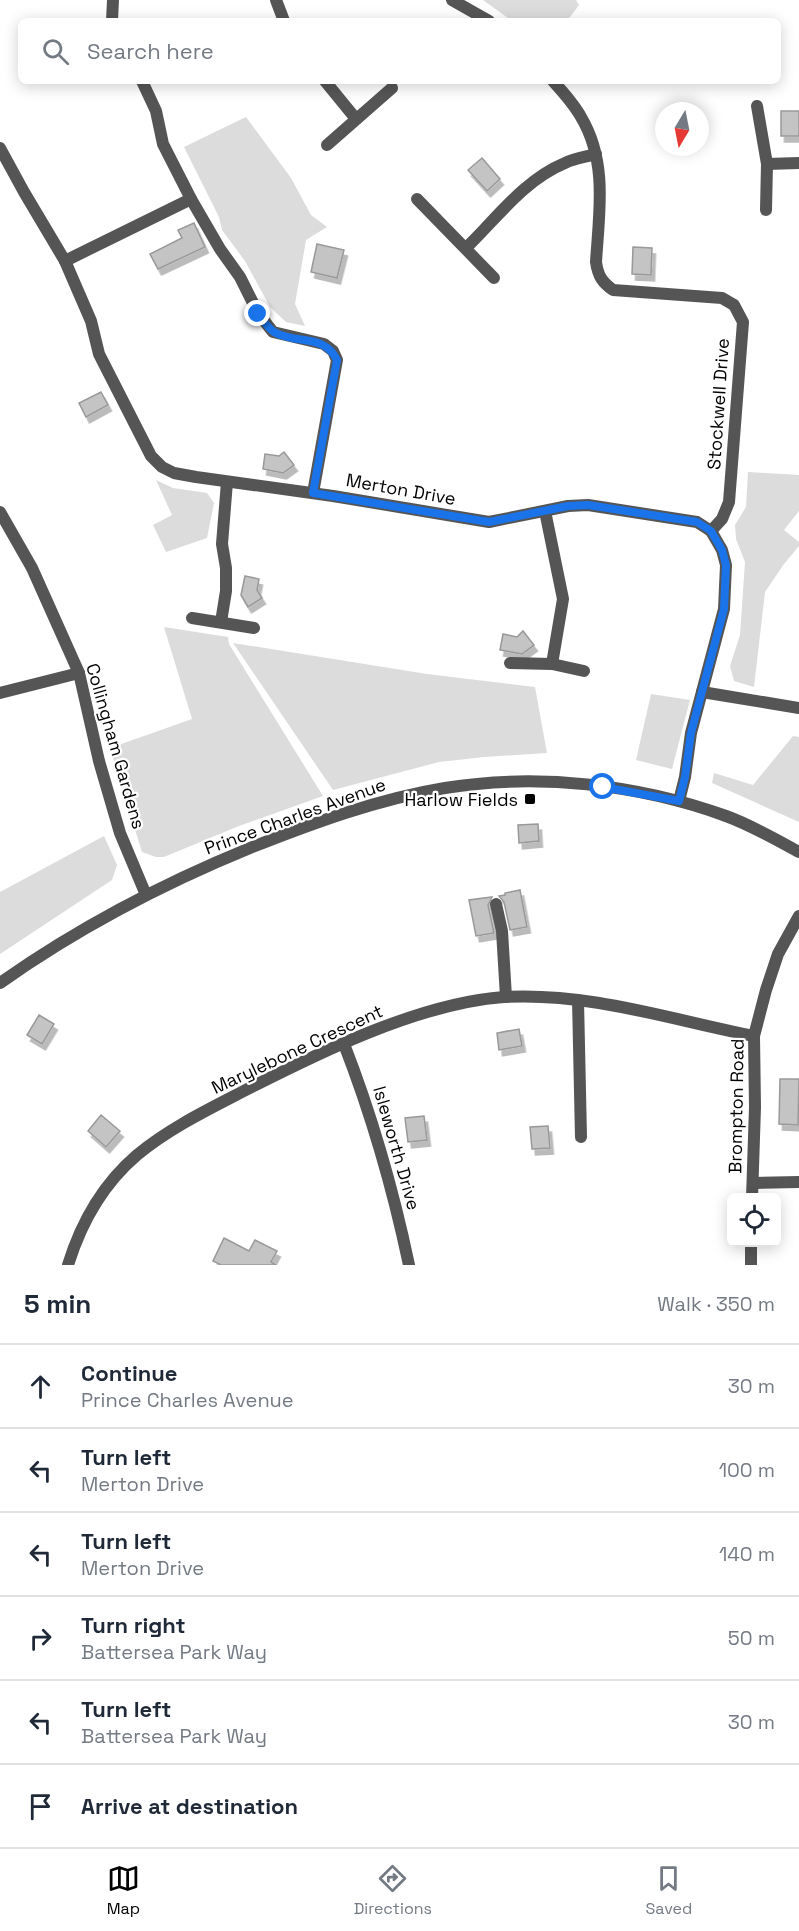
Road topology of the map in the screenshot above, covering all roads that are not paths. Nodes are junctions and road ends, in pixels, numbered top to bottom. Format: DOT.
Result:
graph roads {
  1 [pos="113,0"];
  2 [pos="276,0"];
  3 [pos="452,0"];
  4 [pos="112,18"];
  5 [pos="283,18"];
  6 [pos="484,18"];
  7 [pos="143,84"];
  8 [pos="327,84"];
  9 [pos="555,84"];
  10 [pos="392,88"];
  11 [pos="757,106"];
  12 [pos="356,119"];
  13 [pos="327,145"];
  14 [pos="0,148"];
  15 [pos="597,154"];
  16 [pos="799,163"];
  17 [pos="767,164"];
  18 [pos="191,199"];
  19 [pos="417,199"];
  20 [pos="766,210"];
  21 [pos="466,248"];
  22 [pos="65,261"];
  23 [pos="494,278"];
  24 [pos="227,482"];
  25 [pos="313,493"];
  26 [pos="545,511"];
  27 [pos="0,512"];
  28 [pos="711,531"];
  29 [pos="192,618"];
  30 [pos="221,622"];
  31 [pos="254,628"];
  32 [pos="510,663"];
  33 [pos="552,664"];
  34 [pos="584,671"];
  35 [pos="79,673"];
  36 [pos="702,692"];
  37 [pos="0,693"];
  38 [pos="799,708"];
  39 [pos="679,801"];
  40 [pos="799,852"];
  41 [pos="146,894"];
  42 [pos="496,904"];
  43 [pos="799,916"];
  44 [pos="0,983"];
  45 [pos="506,997"];
  46 [pos="578,1000"];
  47 [pos="754,1036"];
  48 [pos="344,1044"];
  49 [pos="581,1137"];
  50 [pos="799,1182"];
  51 [pos="753,1183"];
  52 [pos="752,1193"];
  53 [pos="751,1247"];
  54 [pos="68,1265"];
  55 [pos="409,1265"];
  56 [pos="751,1265"];
  1 -- 4 [label="street"];
  2 -- 5 [label="street"];
  3 -- 6 [label="street"];
  7 -- 18 [label="street"];
  8 -- 12 [label="street"];
  9 -- 15 [label="street, Stockwell Drive"];
  10 -- 12 [label="street"];
  11 -- 17 [label="street"];
  12 -- 13 [label="street"];
  14 -- 22 [label="street, Merton Drive"];
  15 -- 21 [label="street"];
  15 -- 28 [label="street, Stockwell Drive"];
  16 -- 17 [label="street"];
  17 -- 20 [label="street"];
  18 -- 22 [label="street"];
  18 -- 25 [label="street"];
  19 -- 21 [label="street"];
  21 -- 23 [label="street"];
  22 -- 24 [label="street, Merton Drive"];
  24 -- 25 [label="street, Merton Drive"];
  24 -- 30 [label="street"];
  25 -- 26 [label="street, Merton Drive"];
  26 -- 28 [label="street, Merton Drive"];
  26 -- 33 [label="street"];
  27 -- 35 [label="street, Collingham Gardens"];
  28 -- 36 [label="street"];
  29 -- 30 [label="street"];
  30 -- 31 [label="street"];
  32 -- 33 [label="street"];
  33 -- 34 [label="street"];
  35 -- 37 [label="street"];
  35 -- 41 [label="street, Collingham Gardens"];
  36 -- 38 [label="street"];
  36 -- 39 [label="street"];
  39 -- 40 [label="street, Prince Charles Avenue"];
  39 -- 41 [label="street, Prince Charles Avenue"];
  41 -- 44 [label="street, Prince Charles Avenue"];
  42 -- 45 [label="street"];
  43 -- 47 [label="street, Brompton Road"];
  45 -- 46 [label="street, Marylebone Crescent"];
  45 -- 48 [label="street, Marylebone Crescent"];
  46 -- 47 [label="street, Marylebone Crescent"];
  46 -- 49 [label="street"];
  47 -- 51 [label="street, Brompton Road"];
  48 -- 54 [label="street, Marylebone Crescent"];
  48 -- 55 [label="street, Isleworth Drive"];
  50 -- 51 [label="street"];
  51 -- 52 [label="street, Brompton Road"];
  53 -- 56 [label="street"];
}
